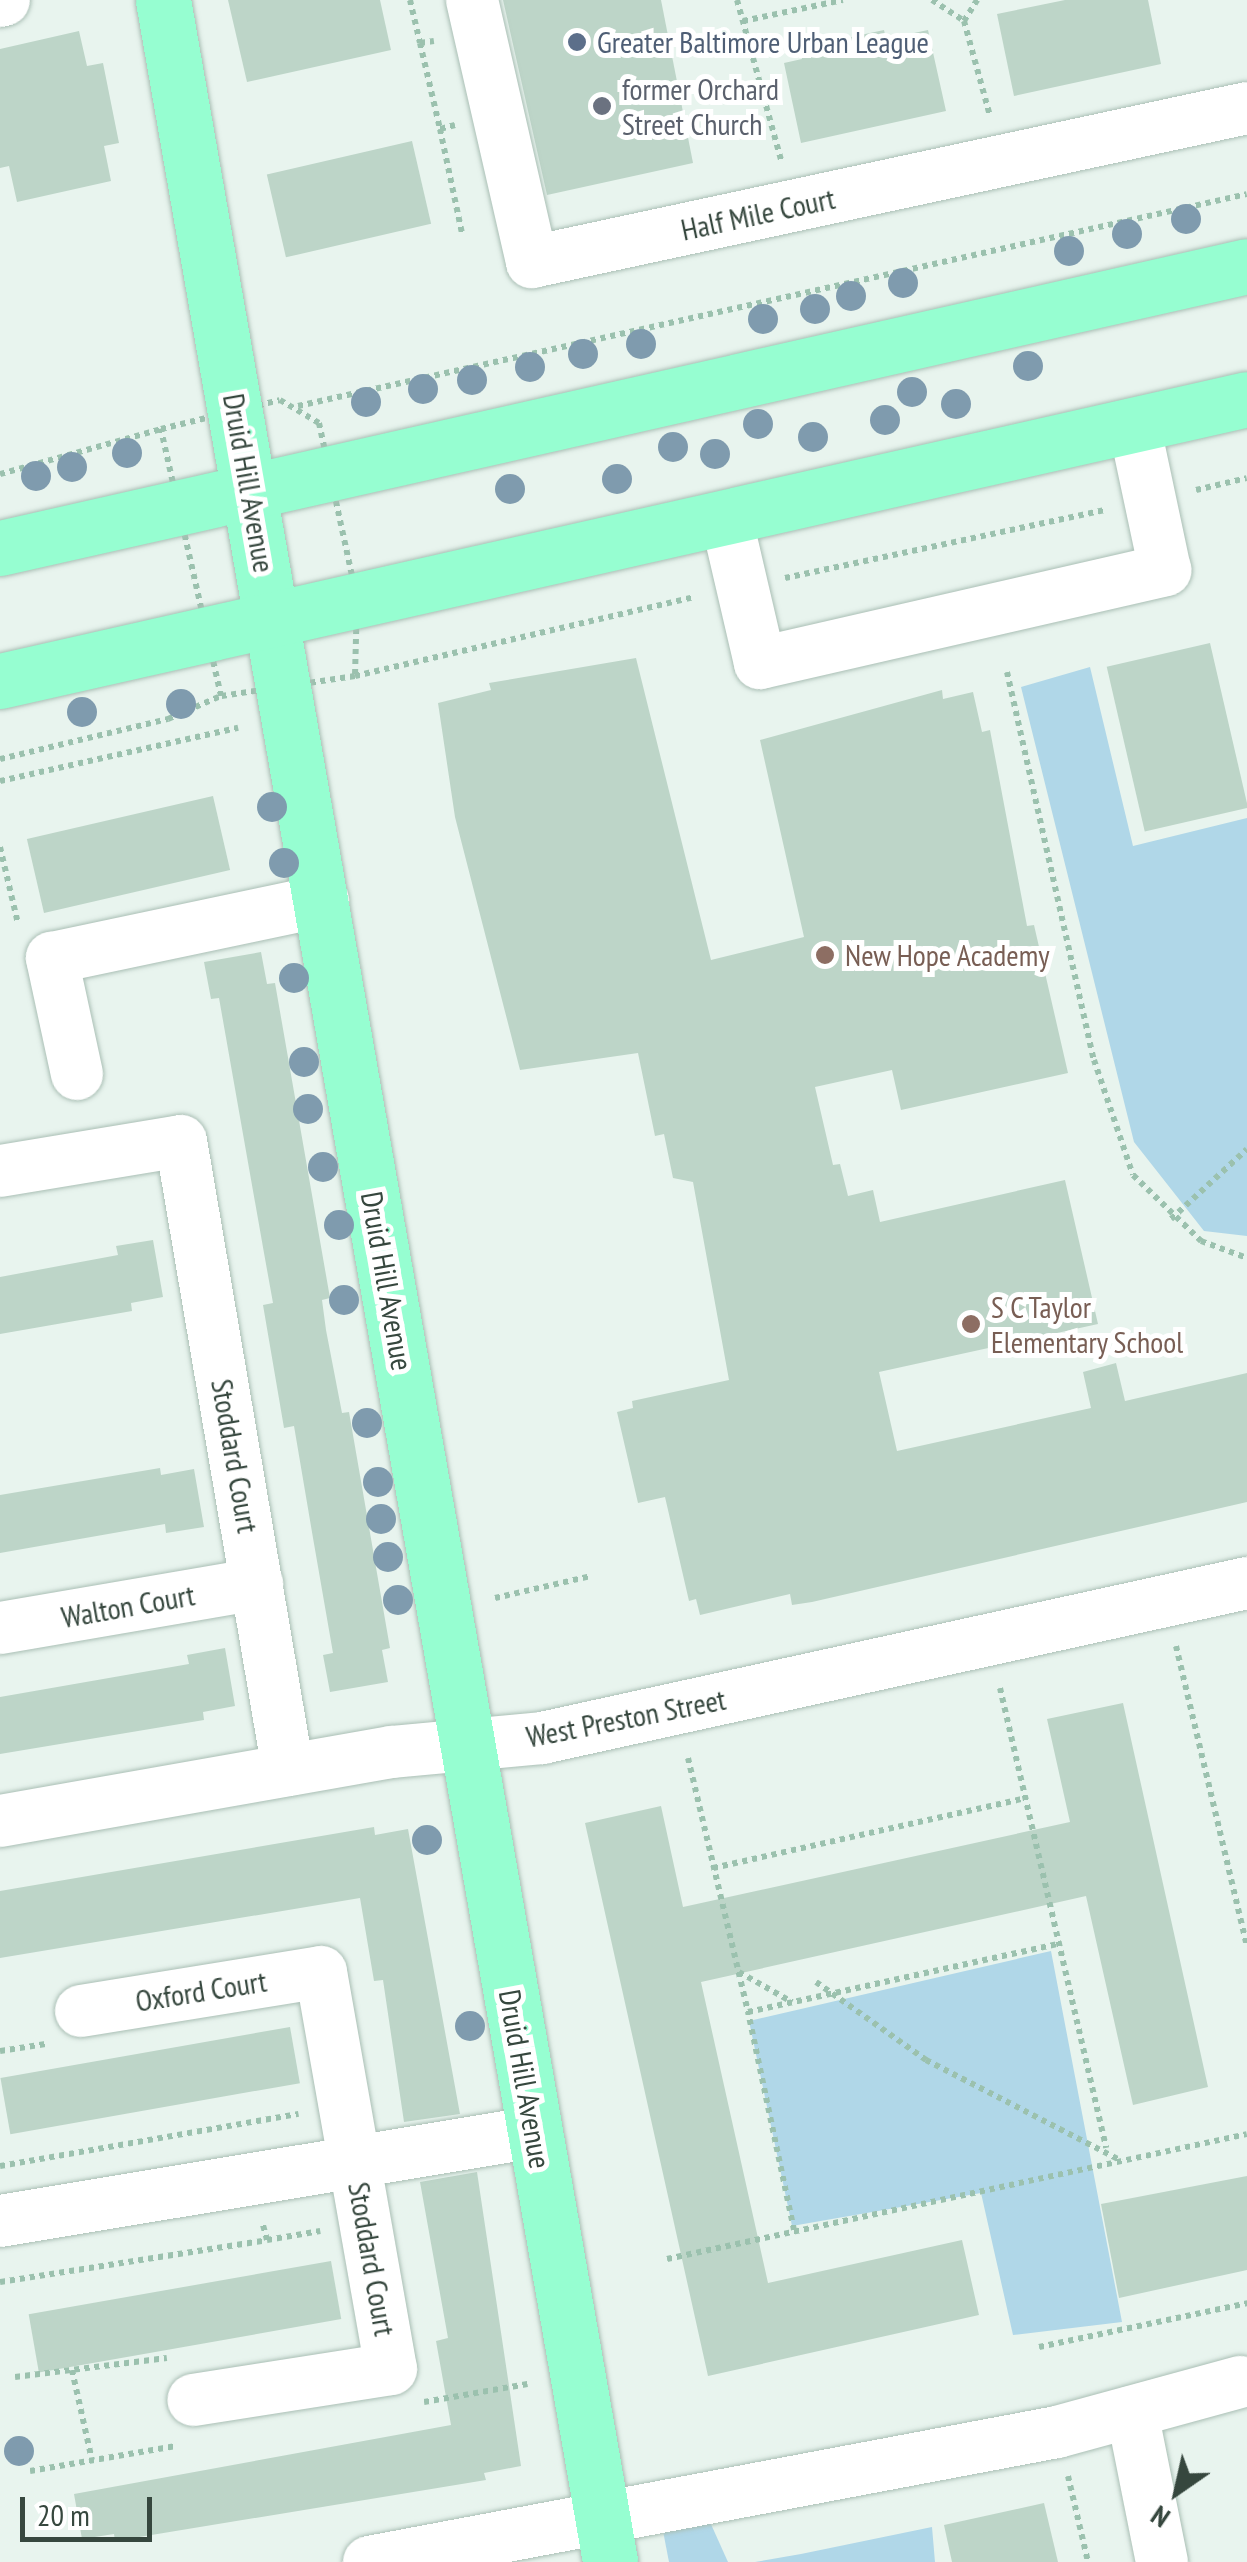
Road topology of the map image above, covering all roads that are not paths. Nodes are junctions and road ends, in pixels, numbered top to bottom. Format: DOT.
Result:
graph roads {
  1 [pos="163,0"];
  2 [pos="472,0"];
  3 [pos="1247,108"];
  4 [pos="1247,266"];
  5 [pos="1247,399"];
  6 [pos="1134,424"];
  7 [pos="249,486"];
  8 [pos="726,518"];
  9 [pos="0,548"];
  10 [pos="273,618"];
  11 [pos="0,681"];
  12 [pos="323,901"];
  13 [pos="77,1074"];
  14 [pos="0,1171"];
  15 [pos="1247,1583"];
  16 [pos="257,1584"];
  17 [pos="0,1628"];
  18 [pos="466,1745"];
  19 [pos="288,1770"];
  20 [pos="0,1821"];
  21 [pos="321,1972"];
  22 [pos="68,2026"];
  23 [pos="534,2132"];
  24 [pos="354,2154"];
  25 [pos="0,2221"];
  26 [pos="188,2378"];
  27 [pos="1240,2382"];
  28 [pos="1132,2412"];
  29 [pos="607,2541"];
  30 [pos="369,2562"];
  31 [pos="1162,2562"];
  1 -- 7 [label="main road, Druid Hill Avenue"];
  2 -- 3 [label="street, Half Mile Court"];
  4 -- 7 [label="main road"];
  5 -- 6 [label="main road"];
  6 -- 8 [label="main road"];
  6 -- 8 [label="street"];
  7 -- 9 [label="main road"];
  7 -- 10 [label="main road, Druid Hill Avenue"];
  8 -- 10 [label="main road"];
  10 -- 11 [label="main road"];
  10 -- 12 [label="main road, Druid Hill Avenue"];
  12 -- 13 [label="street"];
  12 -- 18 [label="main road, Druid Hill Avenue"];
  14 -- 16 [label="street, Stoddard Court"];
  15 -- 18 [label="street, West Preston Street"];
  16 -- 17 [label="street, Walton Court"];
  16 -- 19 [label="street, Stoddard Court"];
  18 -- 19 [label="street, West Preston Street"];
  18 -- 23 [label="main road, Druid Hill Avenue"];
  19 -- 20 [label="street, West Preston Street"];
  21 -- 22 [label="street, Oxford Court"];
  21 -- 24 [label="street, Stoddard Court"];
  23 -- 24 [label="street"];
  23 -- 29 [label="main road, Druid Hill Avenue"];
  24 -- 25 [label="street"];
  24 -- 26 [label="street, Stoddard Court"];
  27 -- 28 [label="street"];
  28 -- 29 [label="street"];
  28 -- 31 [label="street"];
  29 -- 30 [label="street"];
}
